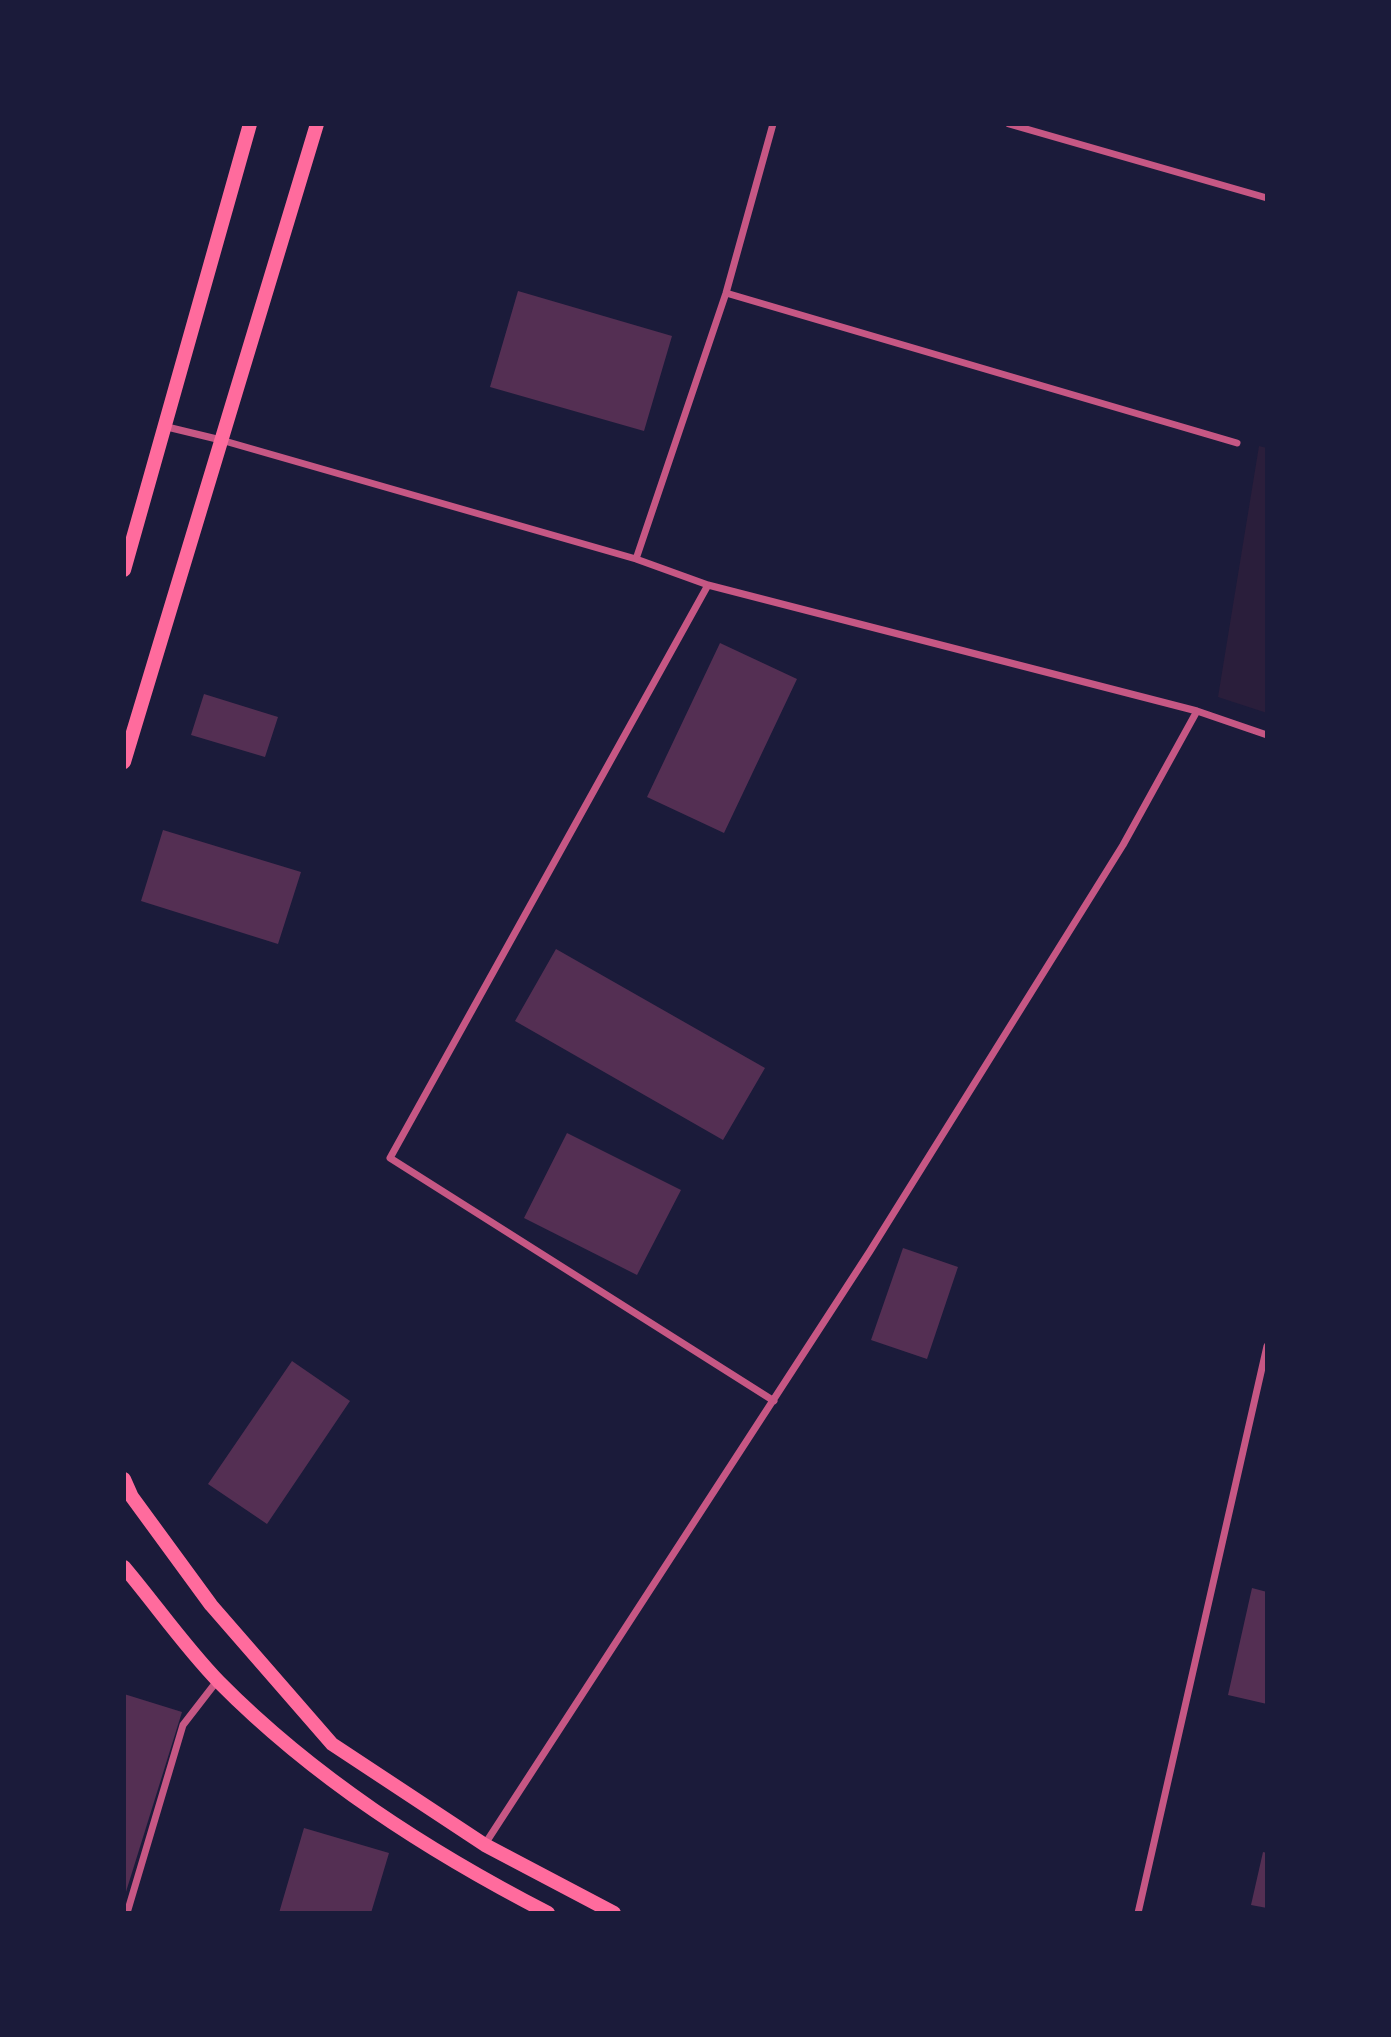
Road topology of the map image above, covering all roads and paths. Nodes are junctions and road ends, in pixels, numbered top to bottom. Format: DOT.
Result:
graph roads {
  1 [pos="250,124"];
  2 [pos="317,124"];
  3 [pos="773,124"];
  4 [pos="1009,124"];
  5 [pos="1267,198"];
  6 [pos="726,293"];
  7 [pos="163,426"];
  8 [pos="221,440"];
  9 [pos="1237,443"];
  10 [pos="636,559"];
  11 [pos="124,570"];
  12 [pos="708,585"];
  13 [pos="1197,711"];
  14 [pos="1267,734"];
  15 [pos="124,762"];
  16 [pos="1267,1346"];
  17 [pos="774,1401"];
  18 [pos="124,1479"];
  19 [pos="128,1499"];
  20 [pos="124,1567"];
  21 [pos="218,1681"];
  22 [pos="485,1845"];
  23 [pos="127,1913"];
  24 [pos="548,1913"];
  25 [pos="614,1913"];
  26 [pos="1138,1913"];
  1 -- 7 [label="main road"];
  2 -- 8 [label="main road"];
  3 -- 6 [label="street"];
  4 -- 5 [label="street"];
  6 -- 9 [label="street"];
  6 -- 10 [label="street"];
  7 -- 8 [label="street"];
  7 -- 11 [label="main road"];
  8 -- 10 [label="street"];
  8 -- 15 [label="main road"];
  10 -- 12 [label="street"];
  12 -- 13 [label="street"];
  12 -- 17 [label="street"];
  13 -- 14 [label="street"];
  13 -- 17 [label="street"];
  16 -- 26 [label="street"];
  17 -- 22 [label="street"];
  18 -- 19 [label="main road"];
  19 -- 22 [label="main road"];
  20 -- 21 [label="main road"];
  21 -- 23 [label="street"];
  21 -- 24 [label="main road"];
  22 -- 25 [label="main road"];
}
